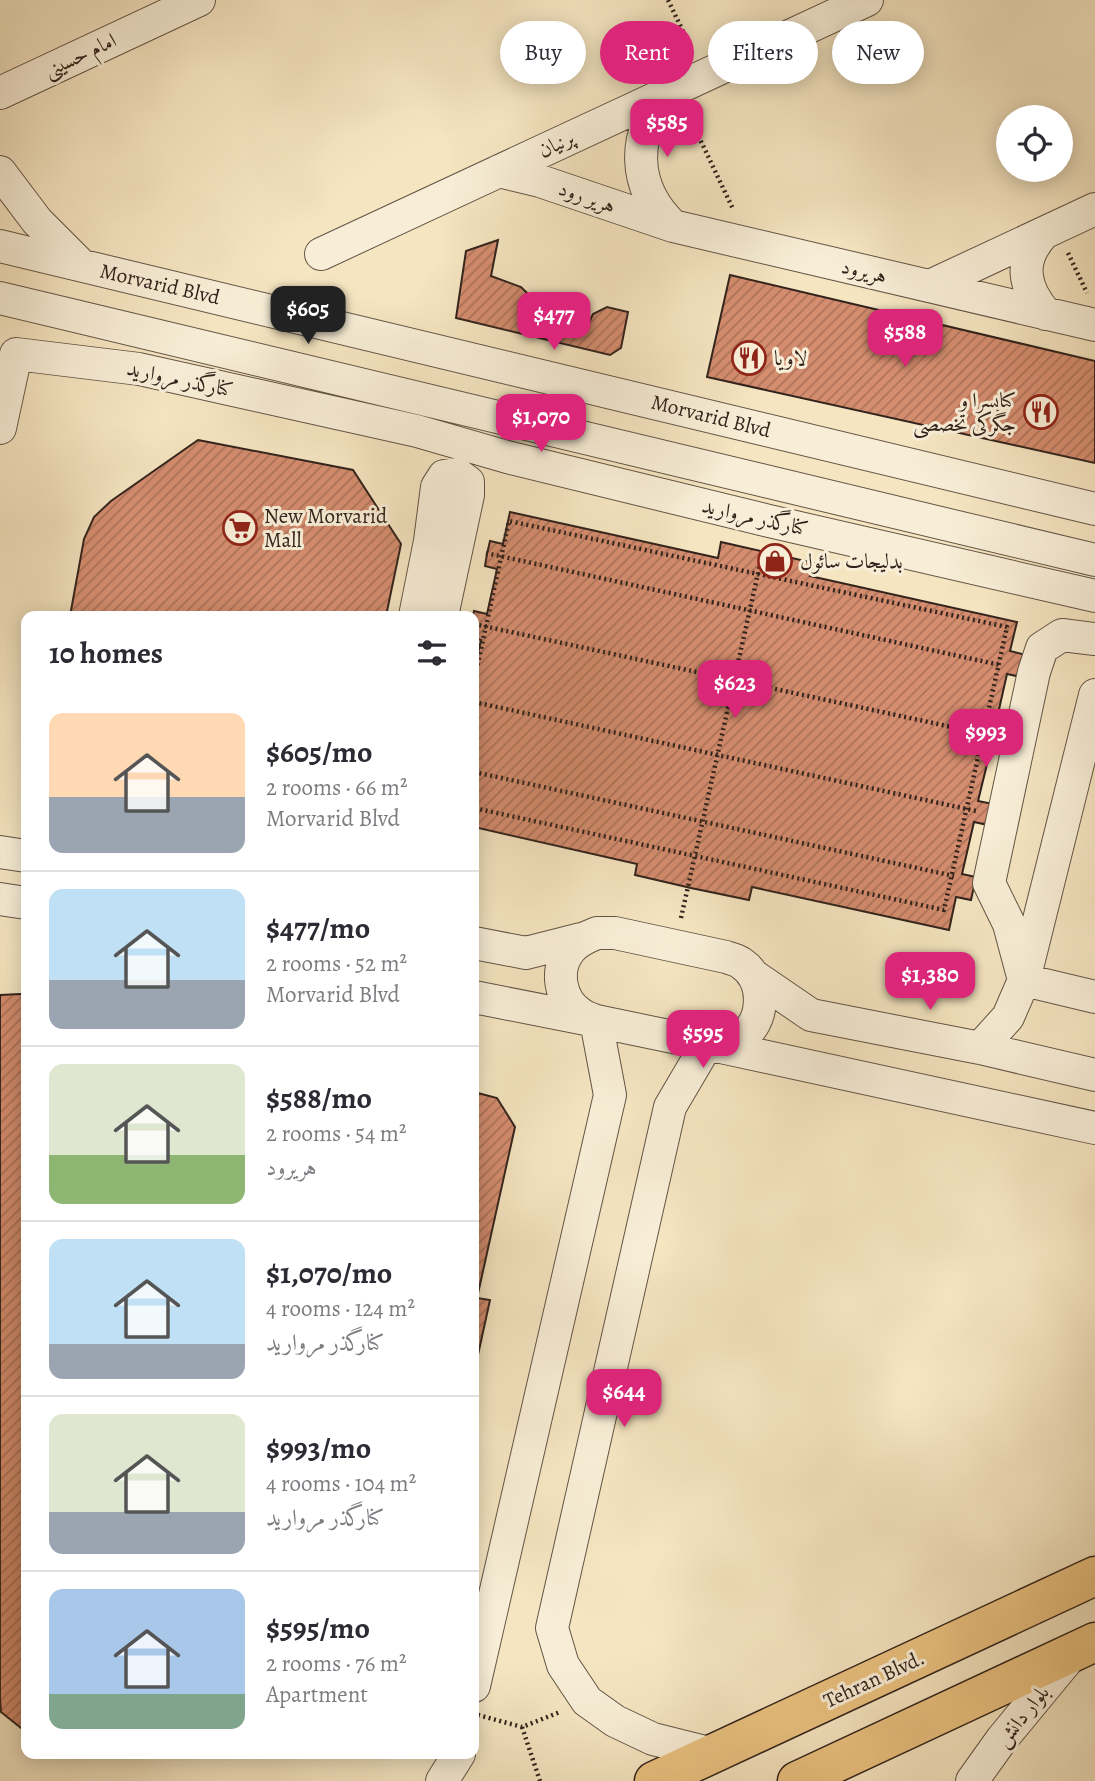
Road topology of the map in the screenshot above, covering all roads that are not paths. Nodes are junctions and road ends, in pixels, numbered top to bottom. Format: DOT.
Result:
graph roads {
  1 [pos="867,0"];
  2 [pos="186,3"];
  3 [pos="0,93"];
  4 [pos="680,103"];
  5 [pos="499,171"];
  6 [pos="0,172"];
  7 [pos="1095,209"];
  8 [pos="673,226"];
  9 [pos="1056,242"];
  10 [pos="0,246"];
  11 [pos="321,254"];
  12 [pos="82,266"];
  13 [pos="930,286"];
  14 [pos="0,298"];
  15 [pos="264,309"];
  16 [pos="53,310"];
  17 [pos="1092,311"];
  18 [pos="1046,314"];
  19 [pos="252,358"];
  20 [pos="139,369"];
  21 [pos="0,428"];
  22 [pos="417,431"];
  23 [pos="507,457"];
  24 [pos="437,487"];
  25 [pos="468,495"];
  26 [pos="1095,509"];
  27 [pos="1095,560"];
  28 [pos="1095,596"];
  29 [pos="416,611"];
  30 [pos="443,611"];
  31 [pos="1095,639"];
  32 [pos="1095,695"];
  33 [pos="0,852"];
  34 [pos="21,855"];
  35 [pos="0,899"];
  36 [pos="21,902"];
  37 [pos="582,939"];
  38 [pos="479,944"];
  39 [pos="754,976"];
  40 [pos="1024,980"];
  41 [pos="479,997"];
  42 [pos="1095,997"];
  43 [pos="596,1021"];
  44 [pos="707,1044"];
  45 [pos="980,1048"];
  46 [pos="1095,1074"];
  47 [pos="1095,1128"];
  48 [pos="1095,1576"];
  49 [pos="1085,1647"];
  50 [pos="479,1664"];
  51 [pos="713,1754"];
  52 [pos="456,1759"];
  53 [pos="442,1781"];
  54 [pos="654,1781"];
  55 [pos="797,1781"];
  56 [pos="972,1781"];
  1 -- 4 [label="street, پرنیان"];
  2 -- 3 [label="street, امام حسینی"];
  4 -- 5 [label="street, پرنیان"];
  4 -- 8 [label="street"];
  5 -- 8 [label="street, هریر رود"];
  5 -- 11 [label="street, پرنیان"];
  6 -- 12 [label="street"];
  7 -- 9 [label="street"];
  8 -- 13 [label="street, هریرود"];
  9 -- 13 [label="street"];
  9 -- 18 [label="street"];
  10 -- 12 [label="street, Morvarid Blvd"];
  12 -- 15 [label="street, Morvarid Blvd"];
  13 -- 18 [label="street, هریرود"];
  14 -- 16 [label="street"];
  15 -- 19 [label="street"];
  15 -- 26 [label="street, Morvarid Blvd"];
  16 -- 19 [label="street"];
  16 -- 20 [label="street"];
  17 -- 18 [label="street, هریرود"];
  19 -- 27 [label="street"];
  20 -- 21 [label="street, کنارگذر مروارید"];
  20 -- 22 [label="street, کنارگذر مروارید"];
  22 -- 23 [label="street, کنارگذر مروارید"];
  22 -- 24 [label="street"];
  23 -- 25 [label="street"];
  23 -- 28 [label="street, کنارگذر مروارید"];
  24 -- 25 [label="street"];
  24 -- 29 [label="street"];
  25 -- 30 [label="street"];
  31 -- 40 [label="street"];
  32 -- 40 [label="street"];
  33 -- 34 [label="street"];
  35 -- 36 [label="street"];
  37 -- 38 [label="street"];
  37 -- 39 [label="street"];
  37 -- 43 [label="street"];
  39 -- 44 [label="street"];
  39 -- 45 [label="street"];
  40 -- 42 [label="street"];
  40 -- 45 [label="street"];
  41 -- 43 [label="street"];
  43 -- 44 [label="street"];
  43 -- 50 [label="street"];
  44 -- 47 [label="street"];
  44 -- 51 [label="street"];
  45 -- 46 [label="street"];
  48 -- 51 [label="main road, Tehran Blvd."];
  49 -- 55 [label="main road"];
  49 -- 56 [label="street, بلوار دانش"];
  51 -- 54 [label="main road, Tehran Blvd."];
  52 -- 53 [label="street"];
}
